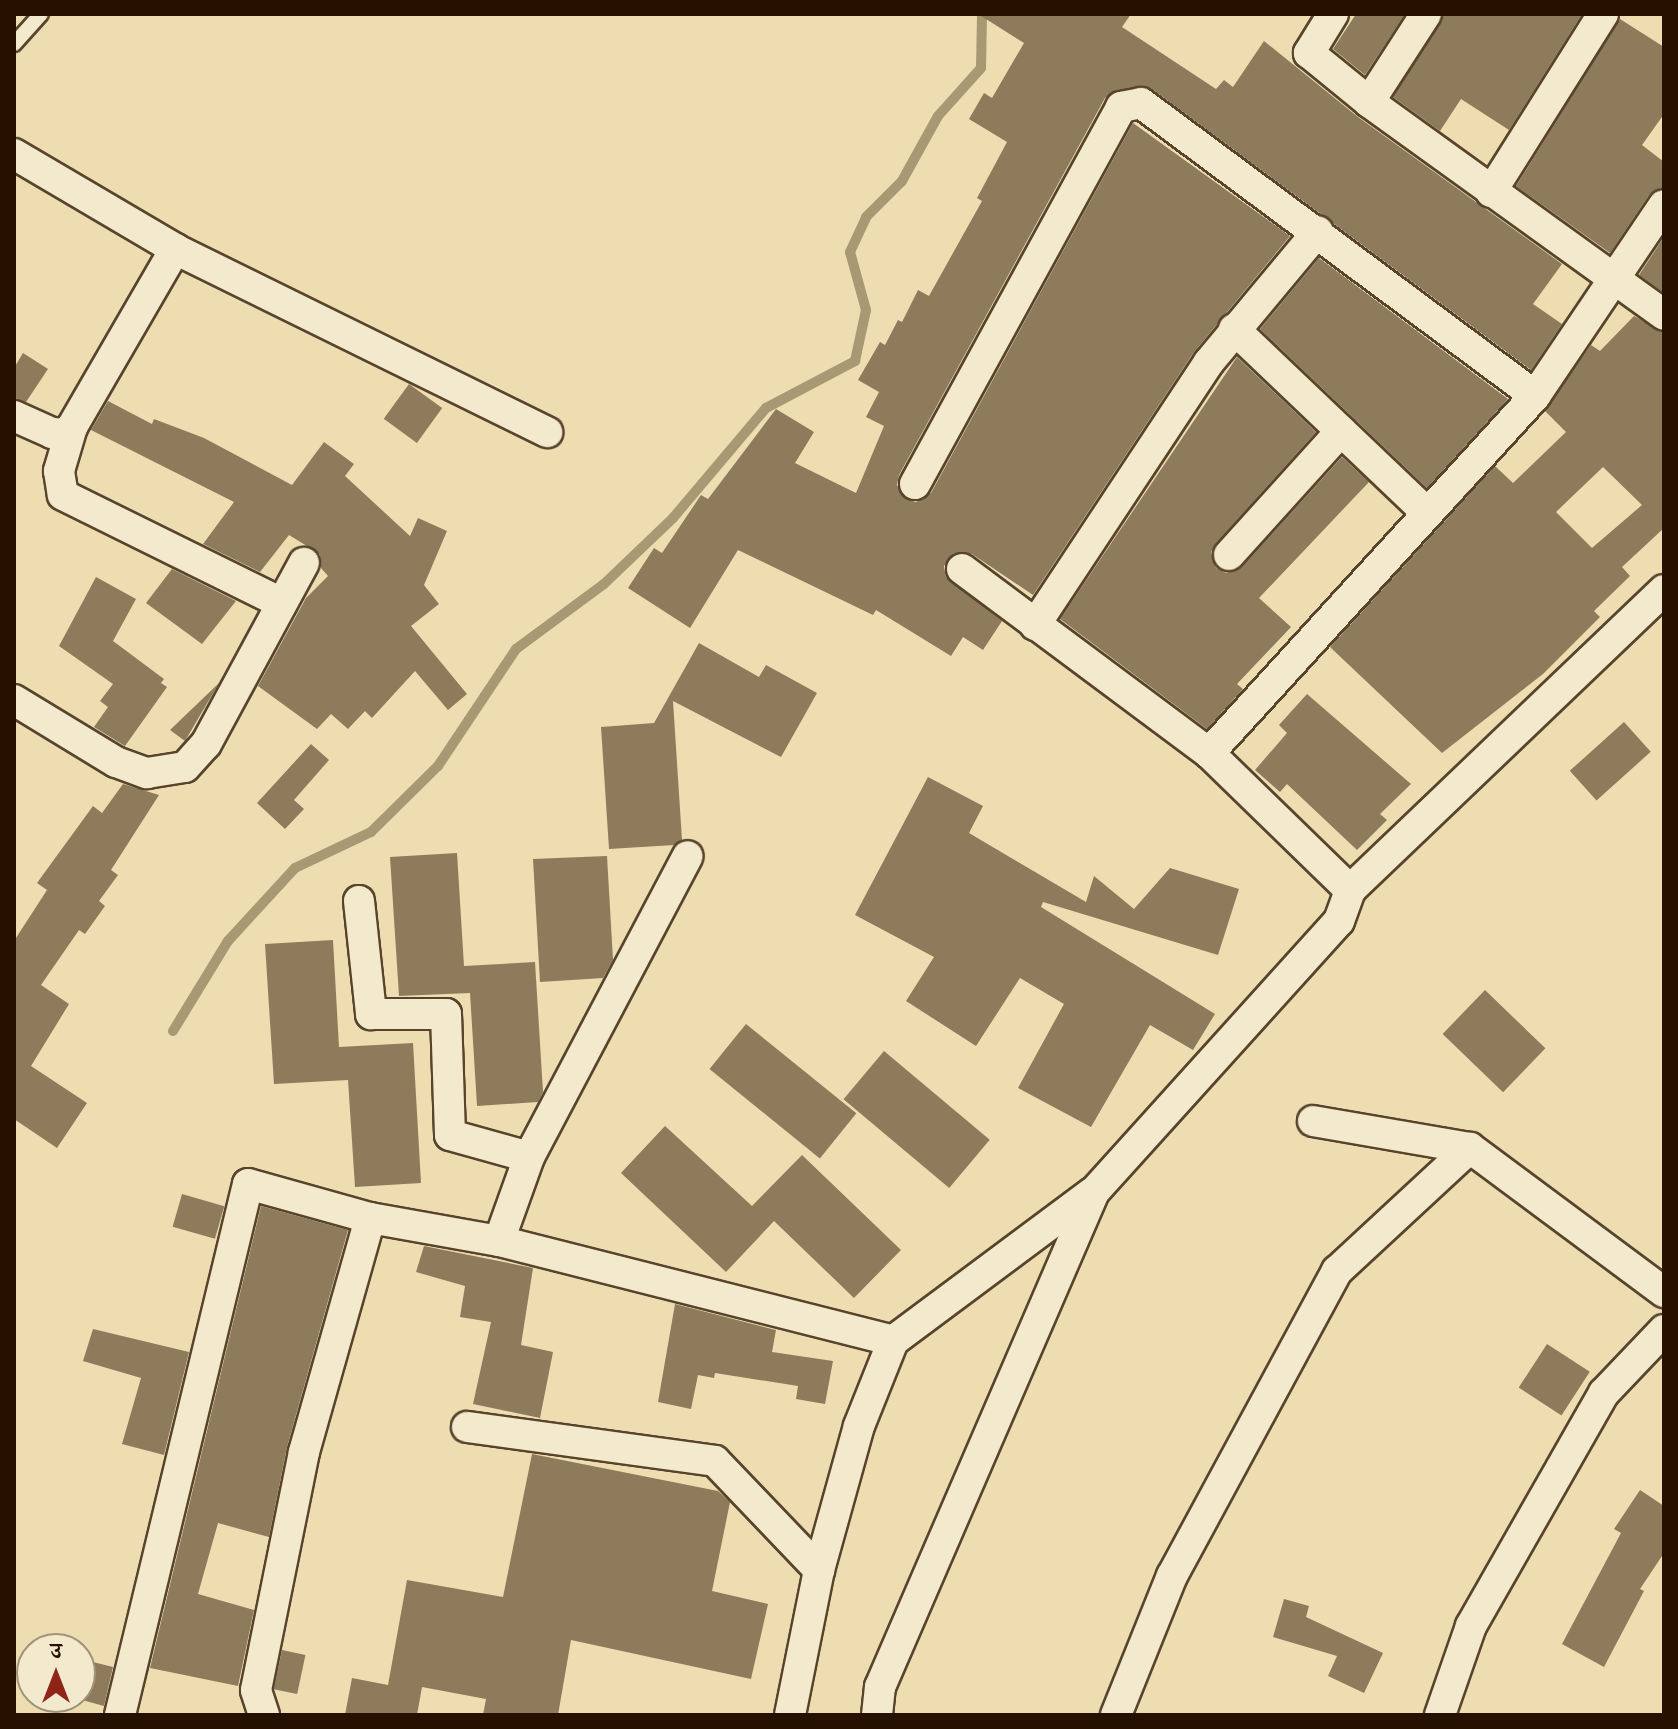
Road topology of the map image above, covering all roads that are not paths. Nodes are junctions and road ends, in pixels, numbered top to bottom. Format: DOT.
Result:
graph roads {
  1 [pos="41,14"];
  2 [pos="1333,14"];
  3 [pos="1426,14"];
  4 [pos="1603,14"];
  5 [pos="14,44"];
  6 [pos="1369,102"];
  7 [pos="14,154"];
  8 [pos="1491,192"];
  9 [pos="1664,205"];
  10 [pos="1318,231"];
  11 [pos="175,249"];
  12 [pos="1619,279"];
  13 [pos="1664,315"];
  14 [pos="1234,329"];
  15 [pos="1535,396"];
  16 [pos="14,416"];
  17 [pos="72,427"];
  18 [pos="1341,431"];
  19 [pos="547,432"];
  20 [pos="915,484"];
  21 [pos="1426,512"];
  22 [pos="1229,555"];
  23 [pos="304,563"];
  24 [pos="962,569"];
  25 [pos="1664,590"];
  26 [pos="282,603"];
  27 [pos="1035,625"];
  28 [pos="14,700"];
  29 [pos="1209,753"];
  30 [pos="688,856"];
  31 [pos="1350,890"];
  32 [pos="359,901"];
  33 [pos="1313,1121"];
  34 [pos="1470,1148"];
  35 [pos="529,1157"];
  36 [pos="1094,1192"];
  37 [pos="370,1218"];
  38 [pos="499,1241"];
  39 [pos="1664,1292"];
  40 [pos="1664,1330"];
  41 [pos="893,1341"];
  42 [pos="467,1427"];
  43 [pos="819,1570"];
  44 [pos="120,1715"];
  45 [pos="264,1715"];
  46 [pos="790,1715"];
  47 [pos="877,1715"];
  48 [pos="1116,1715"];
  49 [pos="1440,1715"];
  1 -- 5 [label="lane"];
  2 -- 6 [label="street"];
  3 -- 6 [label="street"];
  4 -- 8 [label="street"];
  6 -- 8 [label="street"];
  7 -- 11 [label="street"];
  8 -- 12 [label="street"];
  9 -- 12 [label="street"];
  10 -- 14 [label="street"];
  10 -- 15 [label="street"];
  10 -- 20 [label="street"];
  11 -- 17 [label="street"];
  11 -- 19 [label="street"];
  12 -- 13 [label="street"];
  12 -- 15 [label="street"];
  14 -- 18 [label="street"];
  14 -- 27 [label="street"];
  15 -- 21 [label="street"];
  16 -- 17 [label="street"];
  17 -- 26 [label="street"];
  18 -- 21 [label="street"];
  18 -- 22 [label="street"];
  21 -- 29 [label="street"];
  23 -- 26 [label="street"];
  24 -- 27 [label="street"];
  25 -- 31 [label="street"];
  26 -- 28 [label="street"];
  27 -- 29 [label="street"];
  29 -- 31 [label="street"];
  30 -- 35 [label="street"];
  31 -- 36 [label="street"];
  32 -- 35 [label="street"];
  33 -- 34 [label="street"];
  34 -- 39 [label="street"];
  34 -- 48 [label="street"];
  35 -- 38 [label="street"];
  36 -- 41 [label="street"];
  36 -- 47 [label="street"];
  37 -- 38 [label="street"];
  37 -- 44 [label="street"];
  37 -- 45 [label="street"];
  38 -- 41 [label="street"];
  40 -- 49 [label="street"];
  41 -- 43 [label="street"];
  42 -- 43 [label="street"];
  43 -- 46 [label="street"];
}
